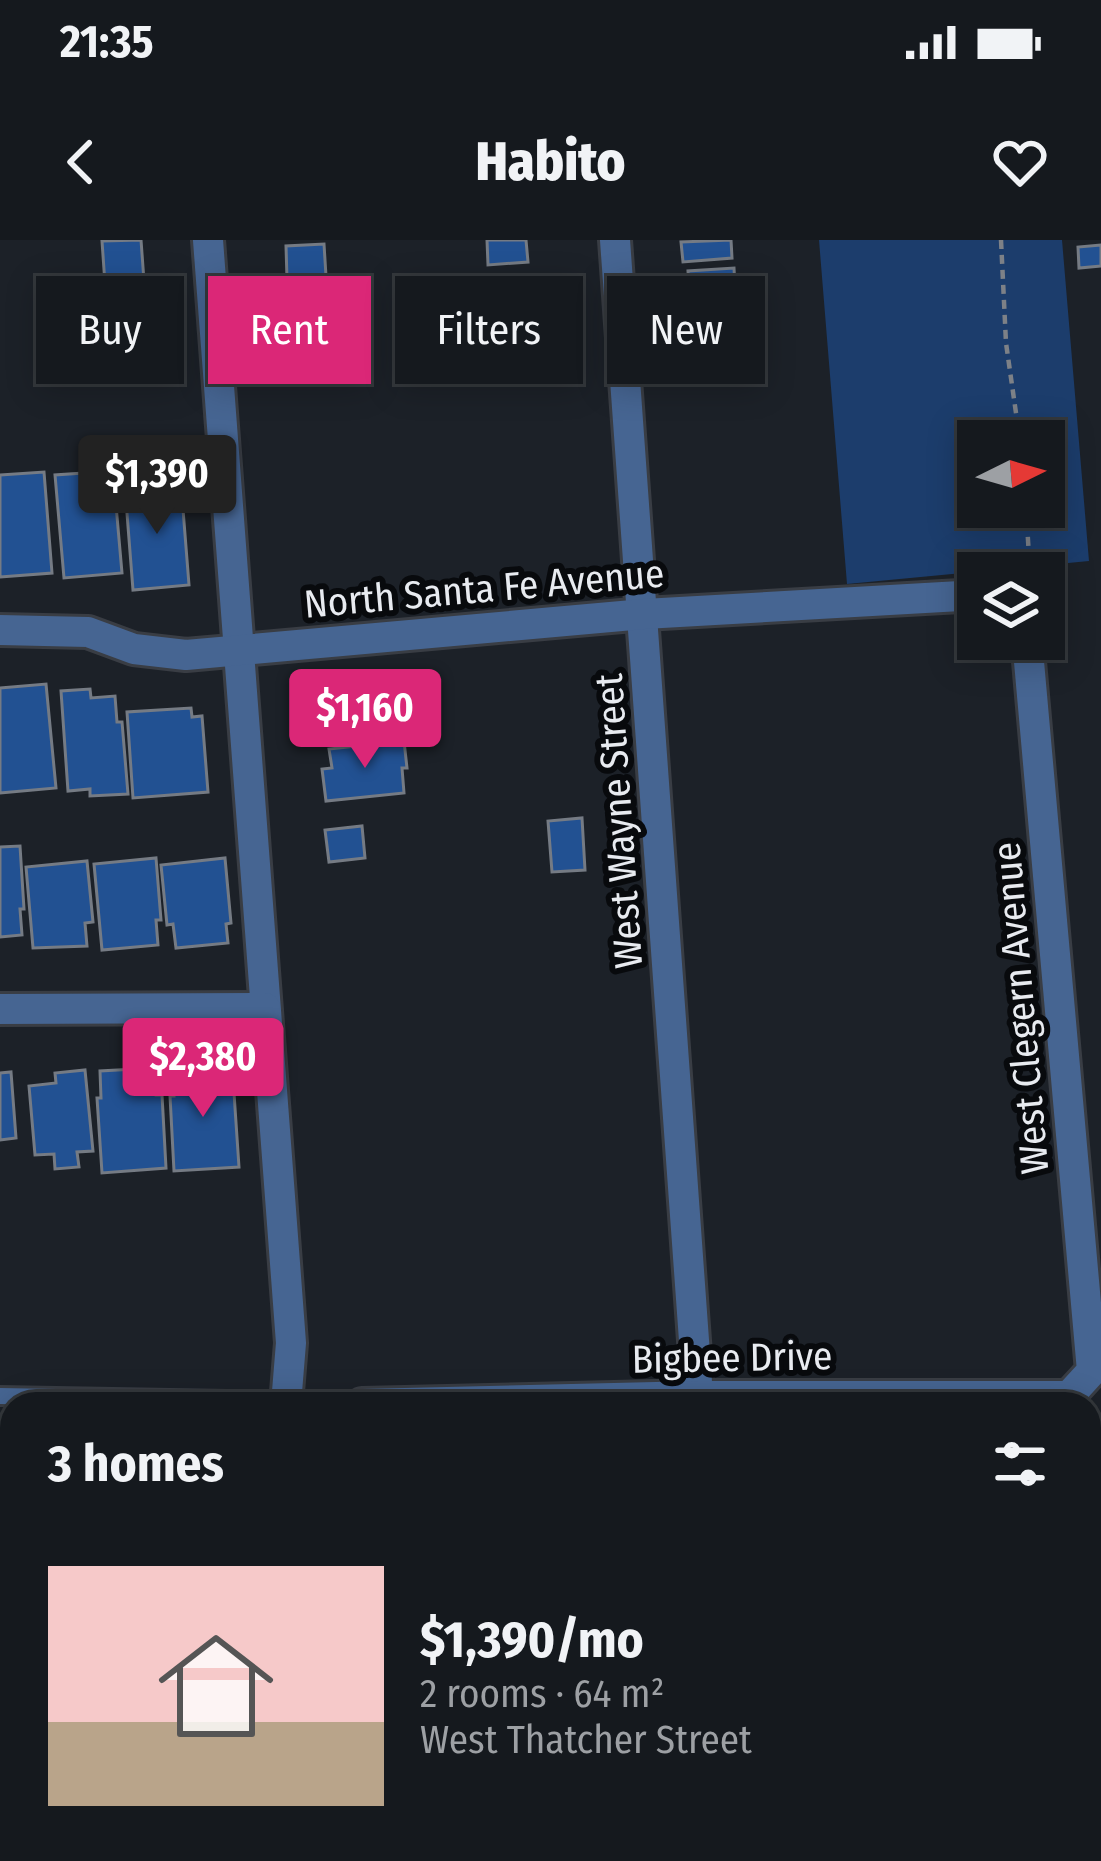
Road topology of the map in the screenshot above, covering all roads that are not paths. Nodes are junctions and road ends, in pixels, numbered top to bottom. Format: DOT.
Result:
graph roads {
  1 [pos="208,240"];
  2 [pos="615,240"];
  3 [pos="957,596"];
  4 [pos="644,614"];
  5 [pos="0,630"];
  6 [pos="239,650"];
  7 [pos="1029,660"];
  8 [pos="265,1008"];
  9 [pos="0,1009"];
  10 [pos="1092,1371"];
  11 [pos="294,1392"];
  12 [pos="698,1392"];
  13 [pos="1073,1392"];
  1 -- 6 [label="street"];
  2 -- 4 [label="street, West Wayne Street"];
  3 -- 4 [label="street, North Santa Fe Avenue"];
  4 -- 6 [label="street, North Santa Fe Avenue"];
  4 -- 12 [label="street, West Wayne Street"];
  5 -- 6 [label="street, North Santa Fe Avenue"];
  6 -- 8 [label="street"];
  7 -- 10 [label="street, West Clegern Avenue"];
  8 -- 9 [label="street"];
  8 -- 11 [label="street"];
  10 -- 13 [label="street, Bigbee Drive"];
}
